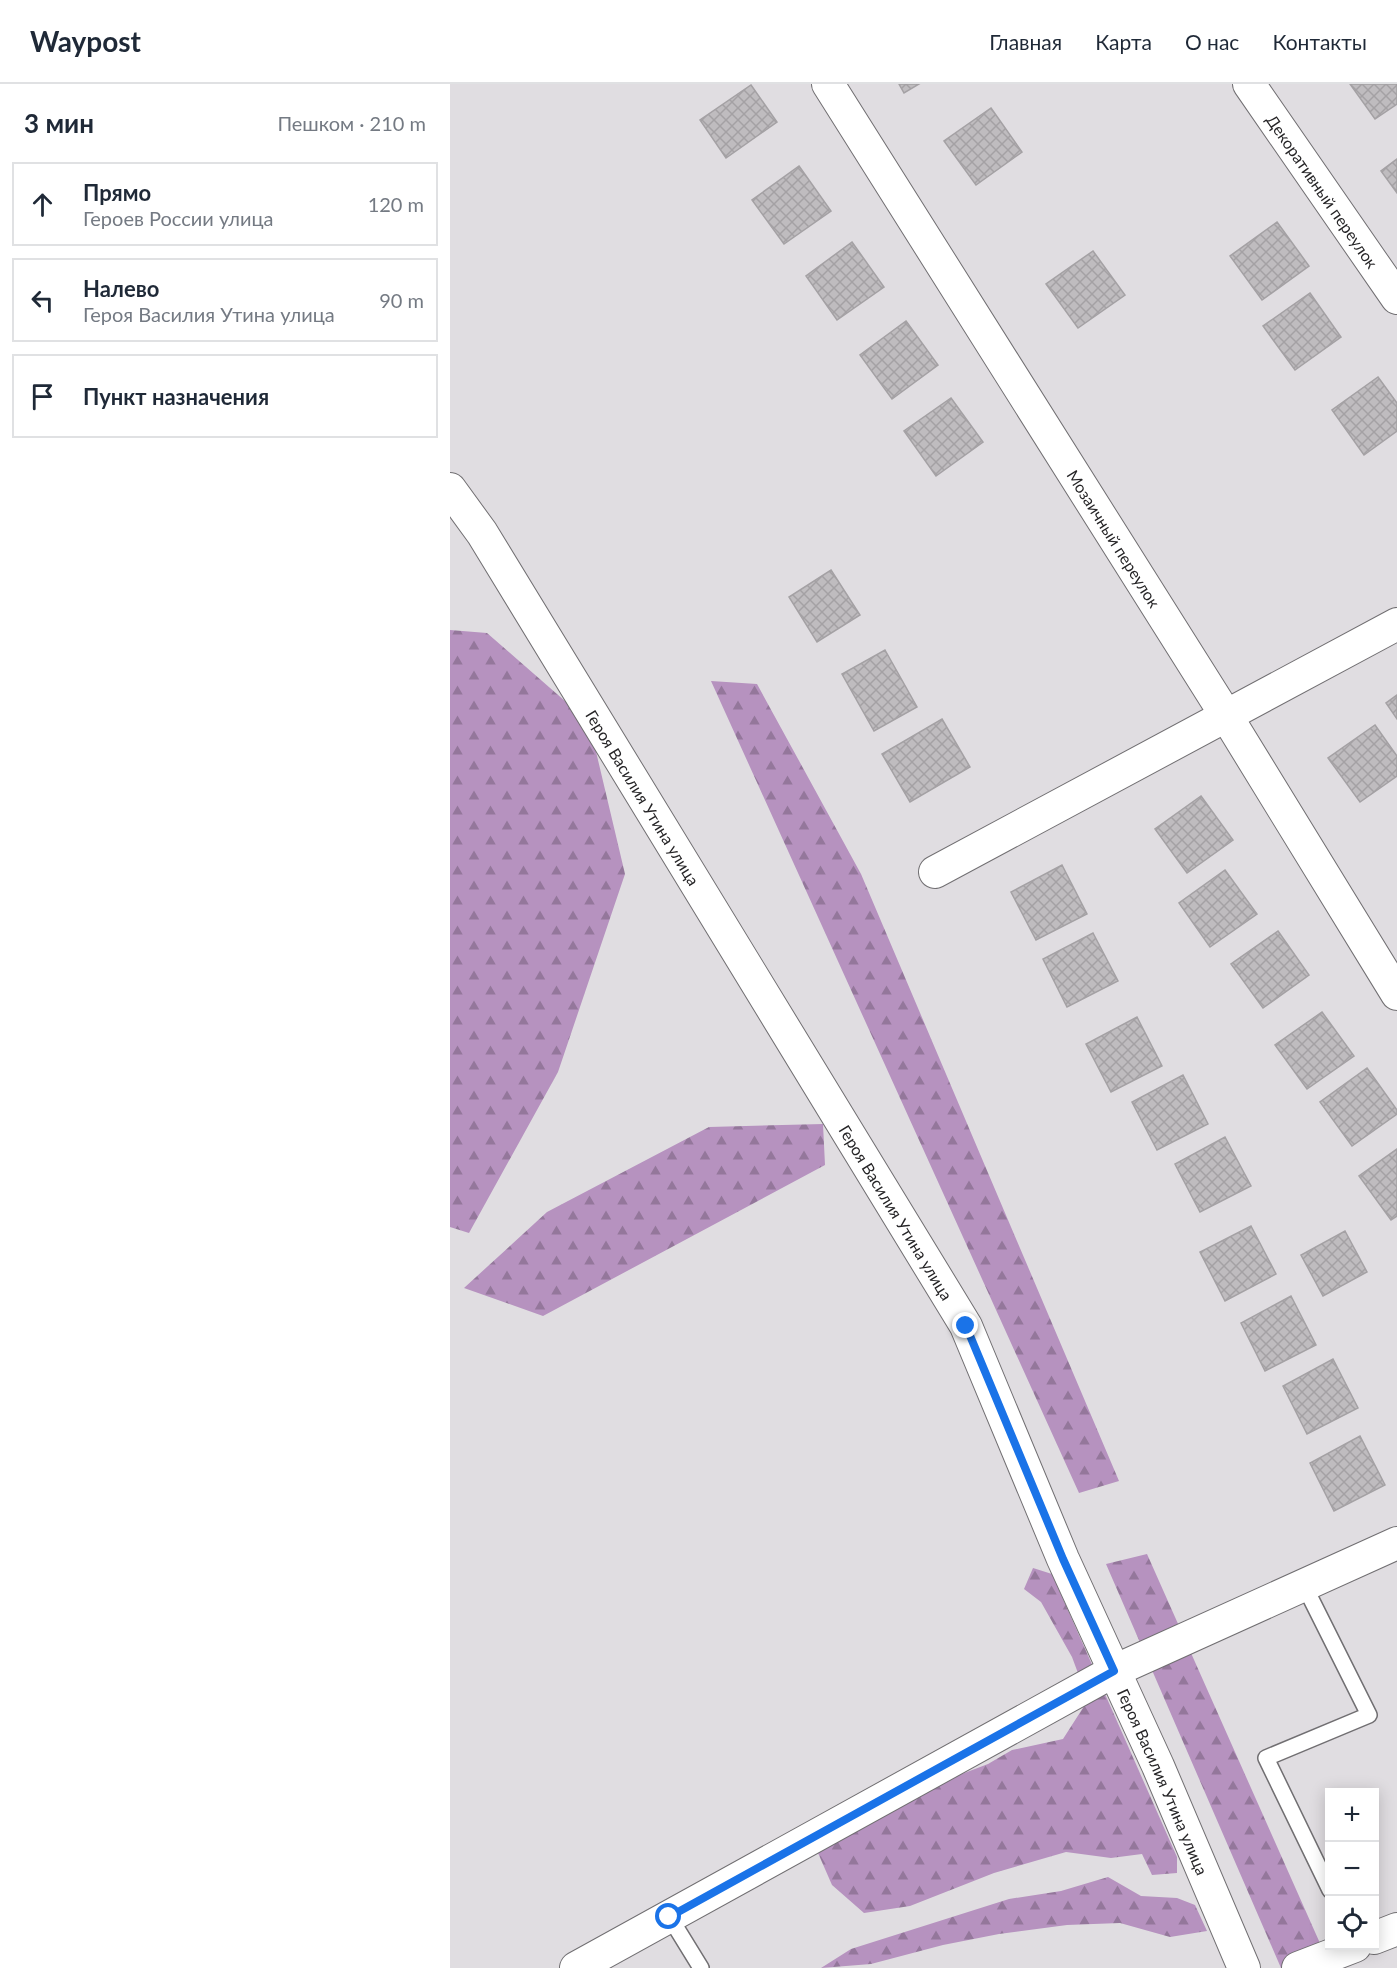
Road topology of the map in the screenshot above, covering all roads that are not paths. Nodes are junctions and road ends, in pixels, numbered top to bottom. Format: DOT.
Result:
graph roads {
  1 [pos="828,84"];
  2 [pos="1249,84"];
  3 [pos="1397,298"];
  4 [pos="450,489"];
  5 [pos="1397,624"];
  6 [pos="1227,717"];
  7 [pos="935,873"];
  8 [pos="1397,994"];
  9 [pos="1397,1543"];
  10 [pos="1304,1585"];
  11 [pos="1114,1671"];
  12 [pos="1325,1882"];
  13 [pos="669,1917"];
  14 [pos="1397,1929"];
  15 [pos="1379,1936"];
  16 [pos="1345,1950"];
  17 [pos="576,1968"];
  18 [pos="701,1968"];
  19 [pos="1244,1968"];
  20 [pos="1298,1968"];
  1 -- 6 [label="street, Мозаичный переулок"];
  2 -- 3 [label="street, Декоративный переулок"];
  4 -- 11 [label="street, Героя Василия Утина улица"];
  5 -- 6 [label="street"];
  6 -- 7 [label="street"];
  6 -- 8 [label="street, Мозаичный переулок"];
  9 -- 10 [label="street"];
  10 -- 11 [label="street"];
  10 -- 12 [label="lane"];
  11 -- 13 [label="street"];
  11 -- 19 [label="street, Героя Василия Утина улица"];
  13 -- 17 [label="street"];
  13 -- 18 [label="lane"];
  14 -- 15 [label="street"];
  16 -- 20 [label="street"];
}
